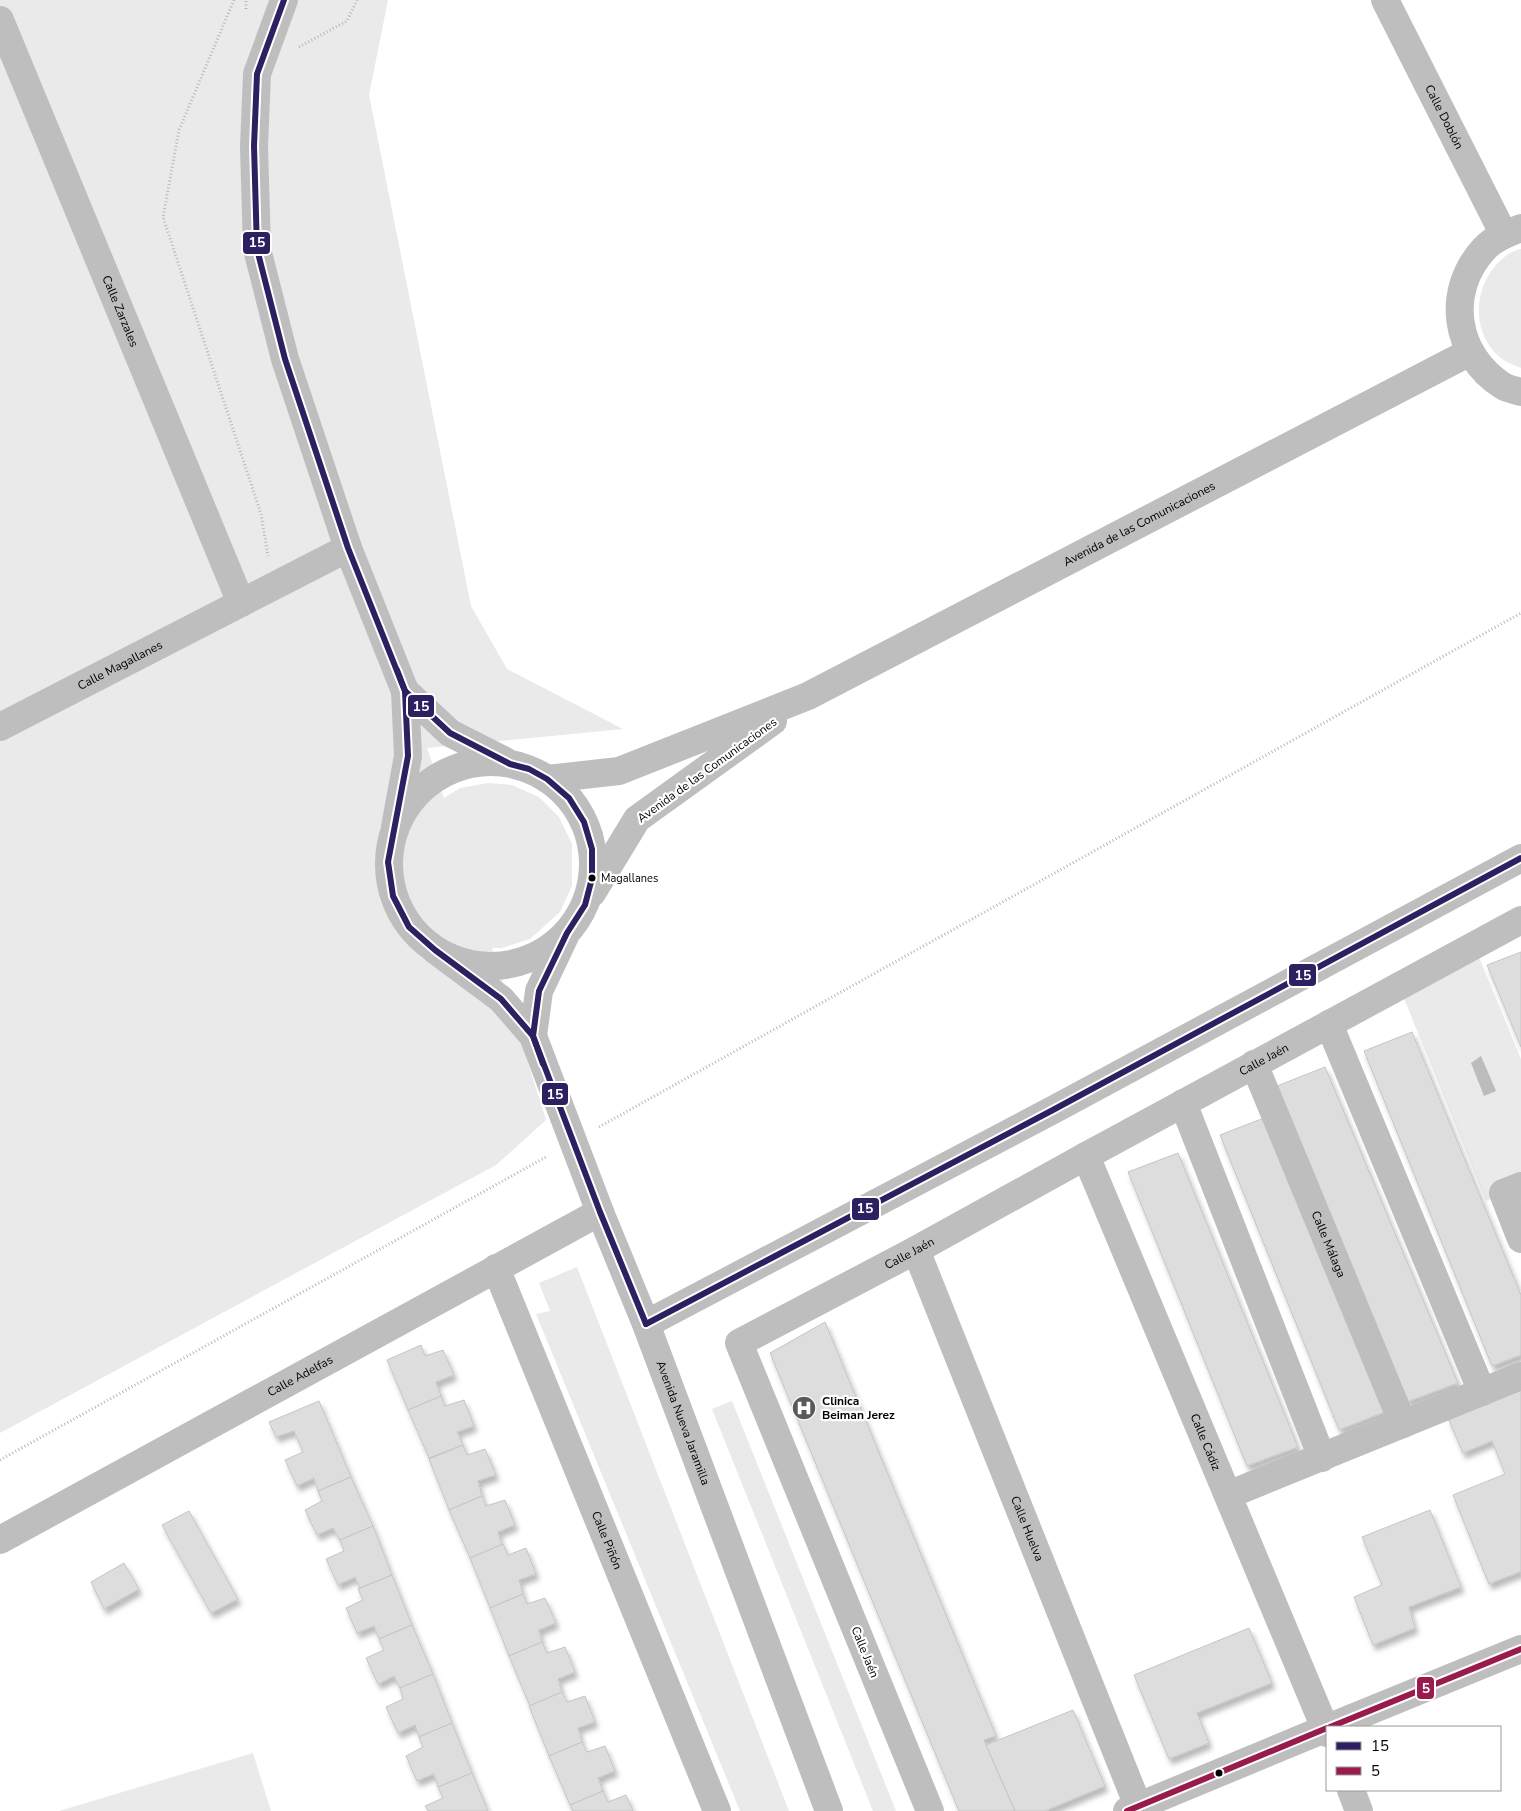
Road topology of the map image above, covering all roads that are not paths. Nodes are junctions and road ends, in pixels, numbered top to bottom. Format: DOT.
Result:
graph roads {
  1 [pos="284,0"];
  2 [pos="1385,0"];
  3 [pos="0,20"];
  4 [pos="1512,231"];
  5 [pos="1470,352"];
  6 [pos="1521,392"];
  7 [pos="348,548"];
  8 [pos="241,603"];
  9 [pos="405,691"];
  10 [pos="808,696"];
  11 [pos="0,727"];
  12 [pos="510,764"];
  13 [pos="547,779"];
  14 [pos="395,827"];
  15 [pos="1521,858"];
  16 [pos="585,905"];
  17 [pos="1521,920"];
  18 [pos="567,933"];
  19 [pos="435,950"];
  20 [pos="1329,1024"];
  21 [pos="532,1036"];
  22 [pos="1254,1064"];
  23 [pos="1182,1103"];
  24 [pos="1086,1156"];
  25 [pos="1512,1190"];
  26 [pos="600,1212"];
  27 [pos="1521,1238"];
  28 [pos="916,1250"];
  29 [pos="496,1268"];
  30 [pos="646,1324"];
  31 [pos="1521,1376"];
  32 [pos="1482,1392"];
  33 [pos="1403,1424"];
  34 [pos="1322,1458"];
  35 [pos="1228,1495"];
  36 [pos="0,1540"];
  37 [pos="1518,1657"];
  38 [pos="1327,1726"];
  39 [pos="1336,1726"];
  40 [pos="1326,1730"];
  41 [pos="1351,1791"];
  42 [pos="1135,1809"];
  43 [pos="718,1811"];
  44 [pos="829,1811"];
  45 [pos="930,1811"];
  46 [pos="1359,1811"];
  1 -- 7 [label="street"];
  2 -- 4 [label="street, Calle Doblón"];
  3 -- 8 [label="street, Calle Zarzales"];
  4 -- 5 [label="street"];
  5 -- 6 [label="street"];
  5 -- 10 [label="street, Avenida de las Comunicaciones"];
  7 -- 8 [label="street, Calle Magallanes"];
  7 -- 9 [label="street"];
  8 -- 11 [label="street, Calle Magallanes"];
  9 -- 12 [label="street"];
  9 -- 14 [label="street"];
  10 -- 13 [label="street, Avenida de las Comunicaciones"];
  10 -- 16 [label="street, Avenida de las Comunicaciones"];
  12 -- 13 [label="street"];
  12 -- 14 [label="street"];
  13 -- 16 [label="street"];
  14 -- 19 [label="street"];
  15 -- 30 [label="street"];
  16 -- 18 [label="street, Avenida de las Comunicaciones"];
  17 -- 20 [label="street, Calle Jaén"];
  18 -- 19 [label="street"];
  18 -- 21 [label="street, Avenida Nueva Jaramilla"];
  19 -- 21 [label="street, Avenida Nueva Jaramilla"];
  20 -- 22 [label="street, Calle Jaén"];
  20 -- 32 [label="street"];
  21 -- 26 [label="street, Avenida Nueva Jaramilla"];
  22 -- 23 [label="street, Calle Jaén"];
  22 -- 33 [label="street, Calle Málaga"];
  23 -- 24 [label="street, Calle Jaén"];
  23 -- 34 [label="street"];
  24 -- 28 [label="street, Calle Jaén"];
  24 -- 35 [label="street, Calle Cádiz"];
  25 -- 27 [label="street"];
  26 -- 29 [label="street, Calle Adelfas"];
  26 -- 30 [label="street, Avenida Nueva Jaramilla"];
  28 -- 42 [label="street, Calle Huelva"];
  28 -- 45 [label="street, Calle Jaén"];
  29 -- 36 [label="street, Calle Adelfas"];
  29 -- 43 [label="street, Calle Piñón"];
  30 -- 44 [label="street, Avenida Nueva Jaramilla"];
  31 -- 32 [label="street"];
  32 -- 33 [label="street"];
  33 -- 34 [label="street"];
  34 -- 35 [label="street"];
  35 -- 38 [label="street, Calle Cádiz"];
  37 -- 39 [label="street"];
  40 -- 42 [label="street"];
  41 -- 46 [label="street"];
}
